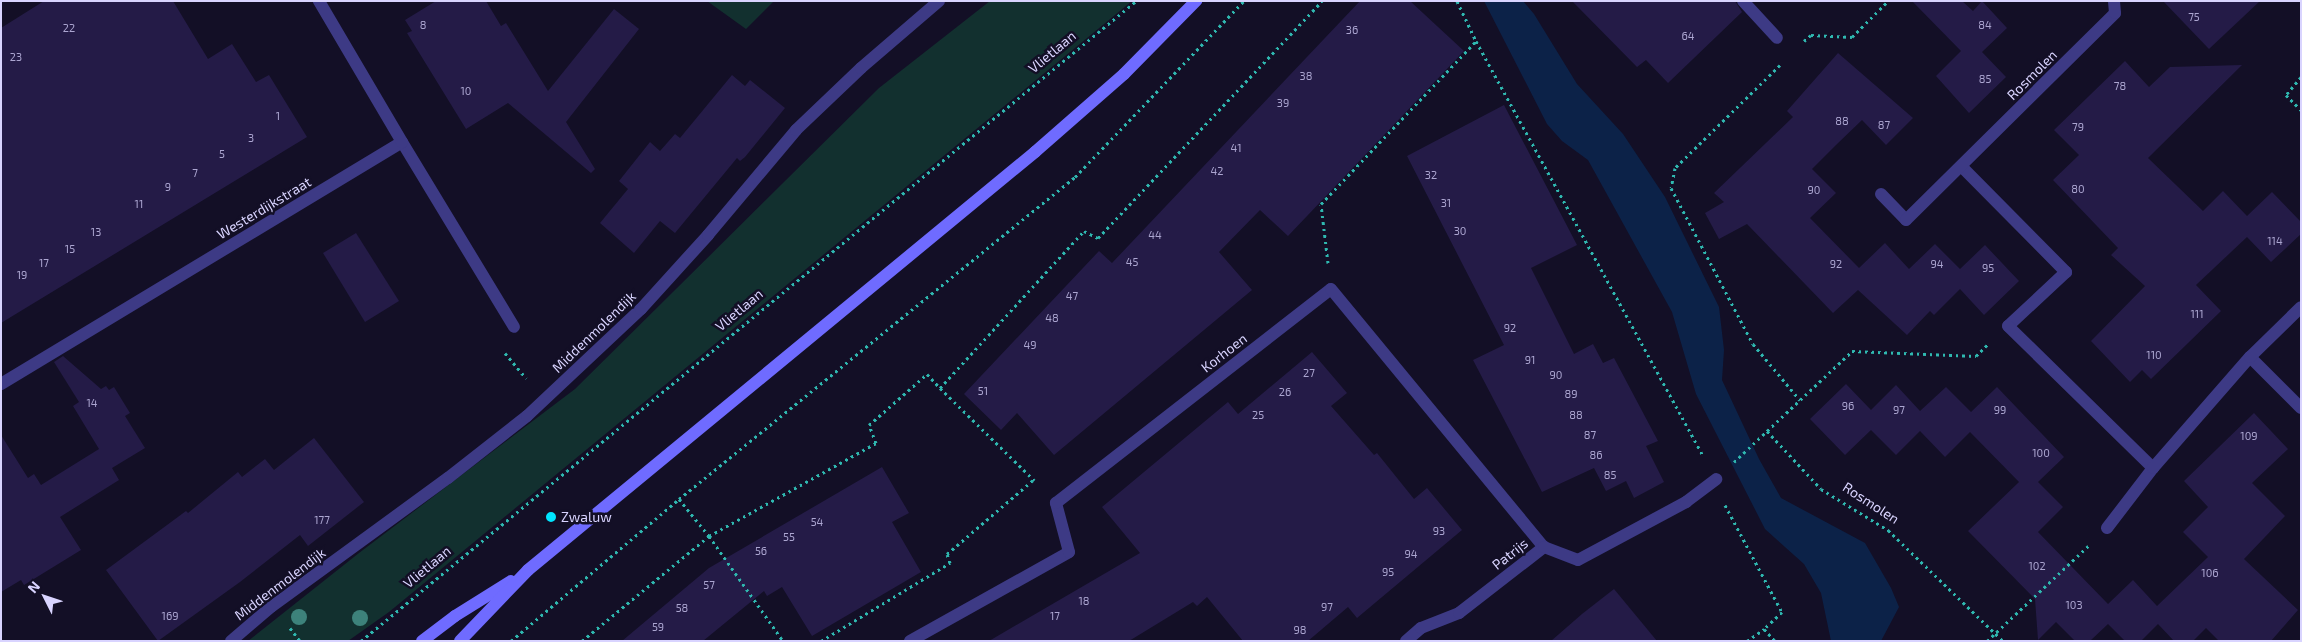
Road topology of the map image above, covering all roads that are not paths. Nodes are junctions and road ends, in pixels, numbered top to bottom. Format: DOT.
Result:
graph roads {
  1 [pos="319,1"];
  2 [pos="939,1"];
  3 [pos="1196,1"];
  4 [pos="1742,1"];
  5 [pos="2114,1"];
  6 [pos="1777,38"];
  7 [pos="402,142"];
  8 [pos="1962,166"];
  9 [pos="1881,194"];
  10 [pos="2301,307"];
  11 [pos="514,327"];
  12 [pos="2250,357"];
  13 [pos="1,384"];
  14 [pos="2301,408"];
  15 [pos="2153,468"];
  16 [pos="1716,479"];
  17 [pos="2107,528"];
  18 [pos="1544,546"];
  19 [pos="528,570"];
  20 [pos="231,641"];
  21 [pos="422,641"];
  22 [pos="460,641"];
  23 [pos="910,641"];
  24 [pos="1406,641"];
  1 -- 7 [label="street"];
  2 -- 20 [label="street, Middenmolendijk"];
  3 -- 19 [label="street"];
  4 -- 6 [label="street"];
  5 -- 8 [label="street, Rosmolen"];
  7 -- 11 [label="street"];
  7 -- 13 [label="street, Westerdijkstraat"];
  8 -- 9 [label="street, Rosmolen"];
  8 -- 15 [label="street"];
  10 -- 12 [label="street"];
  12 -- 14 [label="street"];
  12 -- 15 [label="street"];
  15 -- 17 [label="street"];
  16 -- 18 [label="street, Patrijs"];
  18 -- 23 [label="street, Korhoen"];
  18 -- 24 [label="street, Patrijs"];
  19 -- 21 [label="street"];
  19 -- 22 [label="street"];
}
